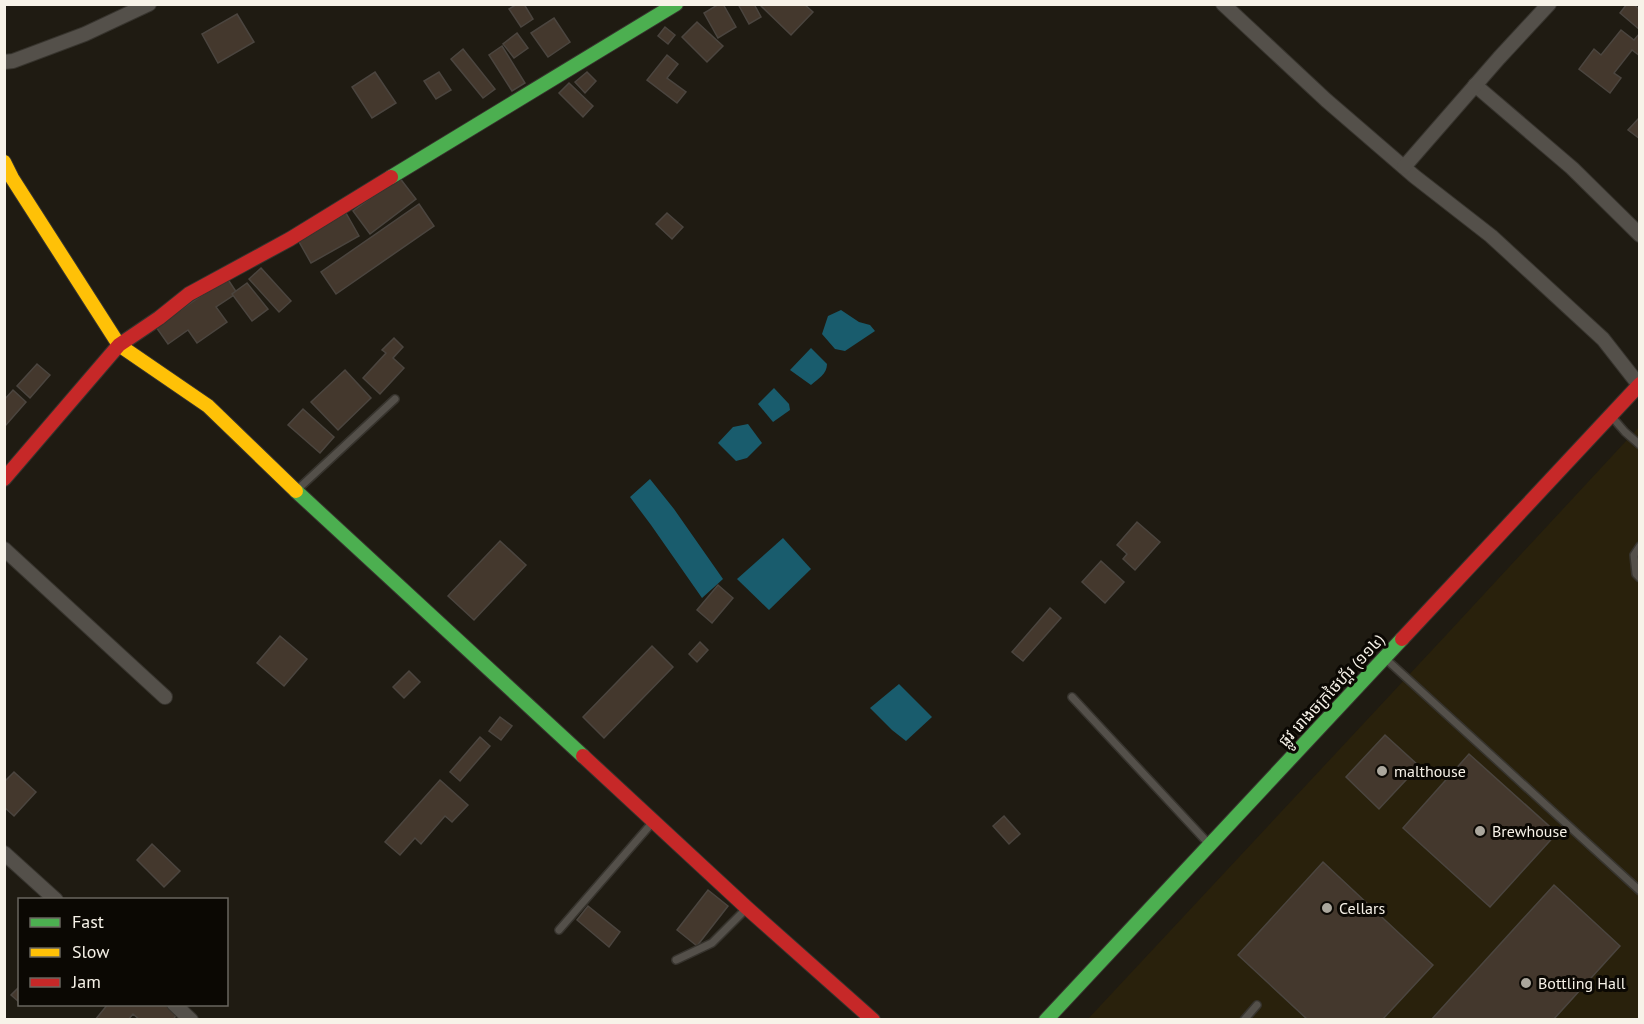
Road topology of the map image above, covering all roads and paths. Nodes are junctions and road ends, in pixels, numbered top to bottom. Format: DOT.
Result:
graph roads {
  1 [pos="149,4"];
  2 [pos="675,4"];
  3 [pos="1223,4"];
  4 [pos="1549,4"];
  5 [pos="4,62"];
  6 [pos="1474,85"];
  7 [pos="4,162"];
  8 [pos="1404,167"];
  9 [pos="1640,235"];
  10 [pos="118,345"];
  11 [pos="1639,384"];
  12 [pos="395,399"];
  13 [pos="1610,415"];
  14 [pos="1640,445"];
  15 [pos="4,479"];
  16 [pos="296,491"];
  17 [pos="1640,546"];
  18 [pos="4,549"];
  19 [pos="1640,578"];
  20 [pos="1384,658"];
  21 [pos="165,697"];
  22 [pos="1072,697"];
  23 [pos="654,821"];
  24 [pos="1209,844"];
  25 [pos="4,853"];
  26 [pos="1640,891"];
  27 [pos="54,898"];
  28 [pos="747,908"];
  29 [pos="559,930"];
  30 [pos="676,960"];
  31 [pos="1257,1005"];
  32 [pos="175,1006"];
  33 [pos="191,1020"];
  34 [pos="873,1020"];
  35 [pos="1046,1020"];
  36 [pos="1244,1020"];
  1 -- 5 [label="street"];
  2 -- 10 [label="street"];
  3 -- 8 [label="street"];
  4 -- 6 [label="street"];
  6 -- 8 [label="street"];
  6 -- 9 [label="street"];
  7 -- 10 [label="street"];
  8 -- 11 [label="street"];
  10 -- 15 [label="street"];
  10 -- 16 [label="street"];
  11 -- 13 [label="street, ផ្លូវ រោងចក្រថៃហ្គ័រ (១១៤)"];
  12 -- 16 [label="lane"];
  13 -- 14 [label="lane"];
  13 -- 20 [label="street, ផ្លូវ រោងចក្រថៃហ្គ័រ (១១៤)"];
  16 -- 23 [label="street"];
  17 -- 19 [label="lane"];
  18 -- 21 [label="street"];
  20 -- 24 [label="street, ផ្លូវ រោងចក្រថៃហ្គ័រ (១១៤)"];
  20 -- 26 [label="lane"];
  22 -- 24 [label="lane"];
  23 -- 28 [label="street"];
  23 -- 29 [label="lane"];
  24 -- 35 [label="street, ផ្លូវ រោងចក្រថៃហ្គ័រ (១១៤)"];
  25 -- 27 [label="street"];
  28 -- 30 [label="lane"];
  28 -- 34 [label="street"];
  31 -- 36 [label="lane"];
  32 -- 33 [label="street"];
}
